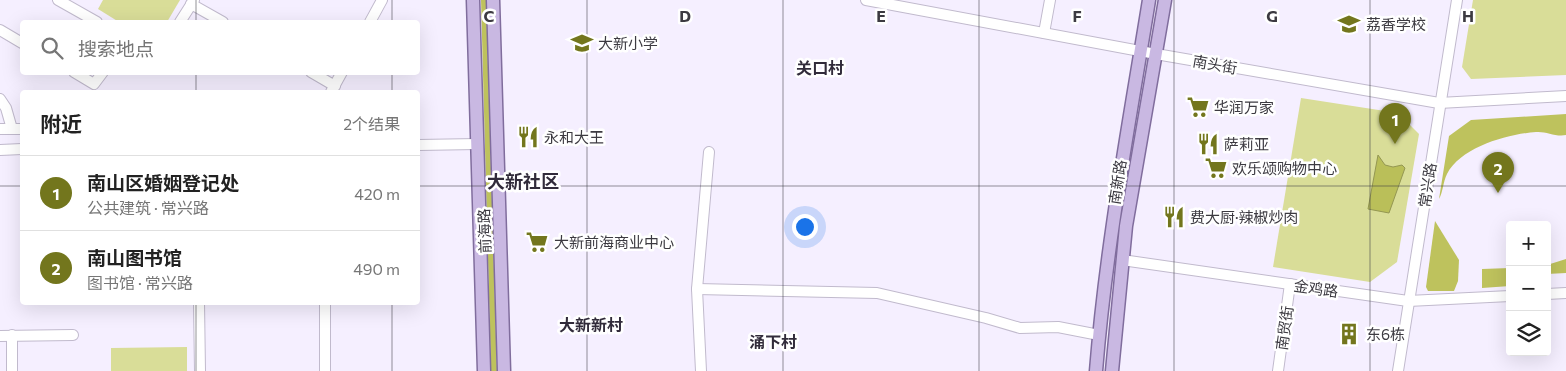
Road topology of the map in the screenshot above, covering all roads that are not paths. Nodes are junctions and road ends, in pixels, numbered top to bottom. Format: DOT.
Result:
graph roads {
  1 [pos="58,0"];
  2 [pos="382,0"];
  3 [pos="473,0"];
  4 [pos="493,0"];
  5 [pos="866,0"];
  6 [pos="1050,0"];
  7 [pos="1148,0"];
  8 [pos="1165,0"];
  9 [pos="1457,0"];
  10 [pos="193,2"];
  11 [pos="93,20"];
  12 [pos="181,20"];
  13 [pos="220,20"];
  14 [pos="371,20"];
  15 [pos="0,30"];
  16 [pos="1044,33"];
  17 [pos="20,42"];
  18 [pos="1141,51"];
  19 [pos="1156,54"];
  20 [pos="78,75"];
  21 [pos="101,75"];
  22 [pos="315,75"];
  23 [pos="340,75"];
  24 [pos="93,88"];
  25 [pos="333,89"];
  26 [pos="1566,96"];
  27 [pos="0,99"];
  28 [pos="1440,103"];
  29 [pos="0,129"];
  30 [pos="17,129"];
  31 [pos="420,144"];
  32 [pos="478,144"];
  33 [pos="20,149"];
  34 [pos="0,150"];
  35 [pos="709,152"];
  36 [pos="1122,260"];
  37 [pos="1290,284"];
  38 [pos="697,289"];
  39 [pos="1566,293"];
  40 [pos="1551,294"];
  41 [pos="1506,296"];
  42 [pos="1408,301"];
  43 [pos="199,305"];
  44 [pos="324,305"];
  45 [pos="73,335"];
  46 [pos="1099,335"];
  47 [pos="0,336"];
  48 [pos="12,336"];
  49 [pos="12,371"];
  50 [pos="200,371"];
  51 [pos="325,371"];
  52 [pos="484,371"];
  53 [pos="504,371"];
  54 [pos="700,371"];
  55 [pos="1096,371"];
  56 [pos="1112,371"];
  57 [pos="1278,371"];
  58 [pos="1398,371"];
  1 -- 11 [label="street"];
  2 -- 14 [label="street"];
  3 -- 32 [label="main road, 前海路"];
  4 -- 53 [label="main road, 前海路"];
  5 -- 16 [label="street, 南头街"];
  6 -- 16 [label="street"];
  7 -- 18 [label="main road, 南新路"];
  8 -- 19 [label="main road, 南新路"];
  9 -- 28 [label="street, 常兴路"];
  10 -- 12 [label="street"];
  10 -- 13 [label="street"];
  15 -- 17 [label="street"];
  16 -- 18 [label="street, 南头街"];
  18 -- 19 [label="street, 南头街"];
  18 -- 46 [label="main road, 南新路"];
  19 -- 28 [label="street, 南头街"];
  19 -- 36 [label="main road, 南新路"];
  20 -- 24 [label="street"];
  21 -- 24 [label="street"];
  22 -- 25 [label="street"];
  23 -- 25 [label="street"];
  26 -- 28 [label="street, 南头街"];
  27 -- 30 [label="street"];
  28 -- 42 [label="street, 常兴路"];
  29 -- 30 [label="street"];
  31 -- 32 [label="street"];
  32 -- 52 [label="main road, 前海路"];
  33 -- 34 [label="street"];
  35 -- 38 [label="street"];
  36 -- 37 [label="street, 金鸡路"];
  36 -- 56 [label="main road, 南新路"];
  37 -- 42 [label="street, 金鸡路"];
  37 -- 57 [label="street, 南贸街"];
  38 -- 46 [label="street"];
  38 -- 54 [label="street"];
  39 -- 40 [label="street"];
  41 -- 42 [label="street, 金鸡路"];
  42 -- 58 [label="street, 常兴路"];
  43 -- 50 [label="street"];
  44 -- 51 [label="street"];
  45 -- 48 [label="street"];
  46 -- 55 [label="main road, 南新路"];
  47 -- 48 [label="street"];
  48 -- 49 [label="street"];
}
